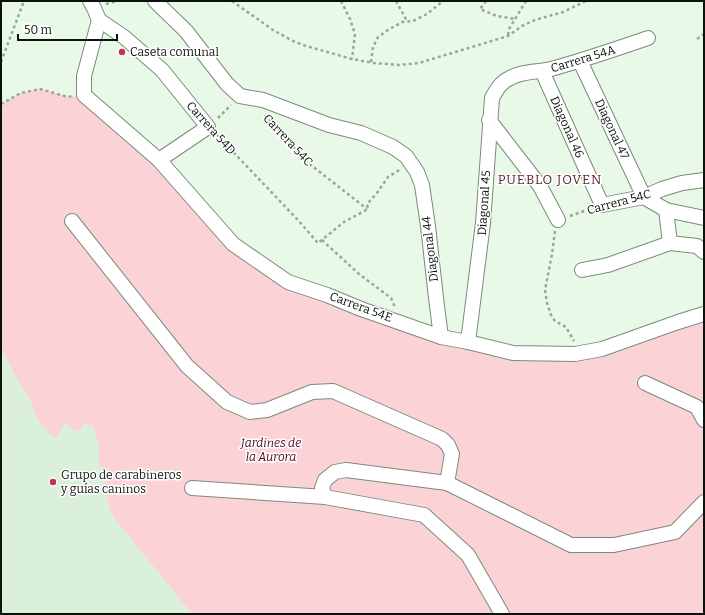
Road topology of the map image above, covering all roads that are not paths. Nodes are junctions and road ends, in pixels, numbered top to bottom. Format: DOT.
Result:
graph roads {
  1 [pos="90,1"];
  2 [pos="155,1"];
  3 [pos="99,20"];
  4 [pos="648,38"];
  5 [pos="580,61"];
  6 [pos="542,71"];
  7 [pos="517,74"];
  8 [pos="263,100"];
  9 [pos="489,120"];
  10 [pos="159,160"];
  11 [pos="704,180"];
  12 [pos="644,197"];
  13 [pos="602,205"];
  14 [pos="666,210"];
  15 [pos="704,218"];
  16 [pos="558,220"];
  17 [pos="72,221"];
  18 [pos="670,242"];
  19 [pos="704,252"];
  20 [pos="582,270"];
  21 [pos="704,314"];
  22 [pos="441,337"];
  23 [pos="468,342"];
  24 [pos="645,383"];
  25 [pos="704,420"];
  26 [pos="447,484"];
  27 [pos="192,488"];
  28 [pos="326,497"];
  29 [pos="704,502"];
  30 [pos="502,614"];
  1 -- 3 [label="street"];
  2 -- 8 [label="street, Carrera 54C"];
  3 -- 10 [label="street, Carrera 54E"];
  3 -- 10 [label="street, Carrera 54D"];
  4 -- 5 [label="street, Carrera 54A"];
  5 -- 6 [label="street, Carrera 54A"];
  5 -- 12 [label="street, Diagonal 47"];
  6 -- 7 [label="street, Carrera 54A"];
  6 -- 13 [label="street, Diagonal 46"];
  7 -- 9 [label="street, Diagonal 45"];
  8 -- 22 [label="street, Diagonal 44"];
  9 -- 16 [label="street"];
  9 -- 23 [label="street, Diagonal 45"];
  10 -- 22 [label="street, Carrera 54E"];
  11 -- 12 [label="street, Carrera 54C"];
  12 -- 13 [label="street, Carrera 54C"];
  12 -- 14 [label="street"];
  14 -- 15 [label="street"];
  14 -- 18 [label="street"];
  17 -- 26 [label="street"];
  18 -- 19 [label="street"];
  18 -- 20 [label="street"];
  21 -- 23 [label="street, Carrera 54E"];
  22 -- 23 [label="street, Carrera 54E"];
  24 -- 25 [label="street"];
  26 -- 28 [label="street"];
  26 -- 29 [label="street"];
  27 -- 28 [label="street"];
  28 -- 30 [label="street"];
}
